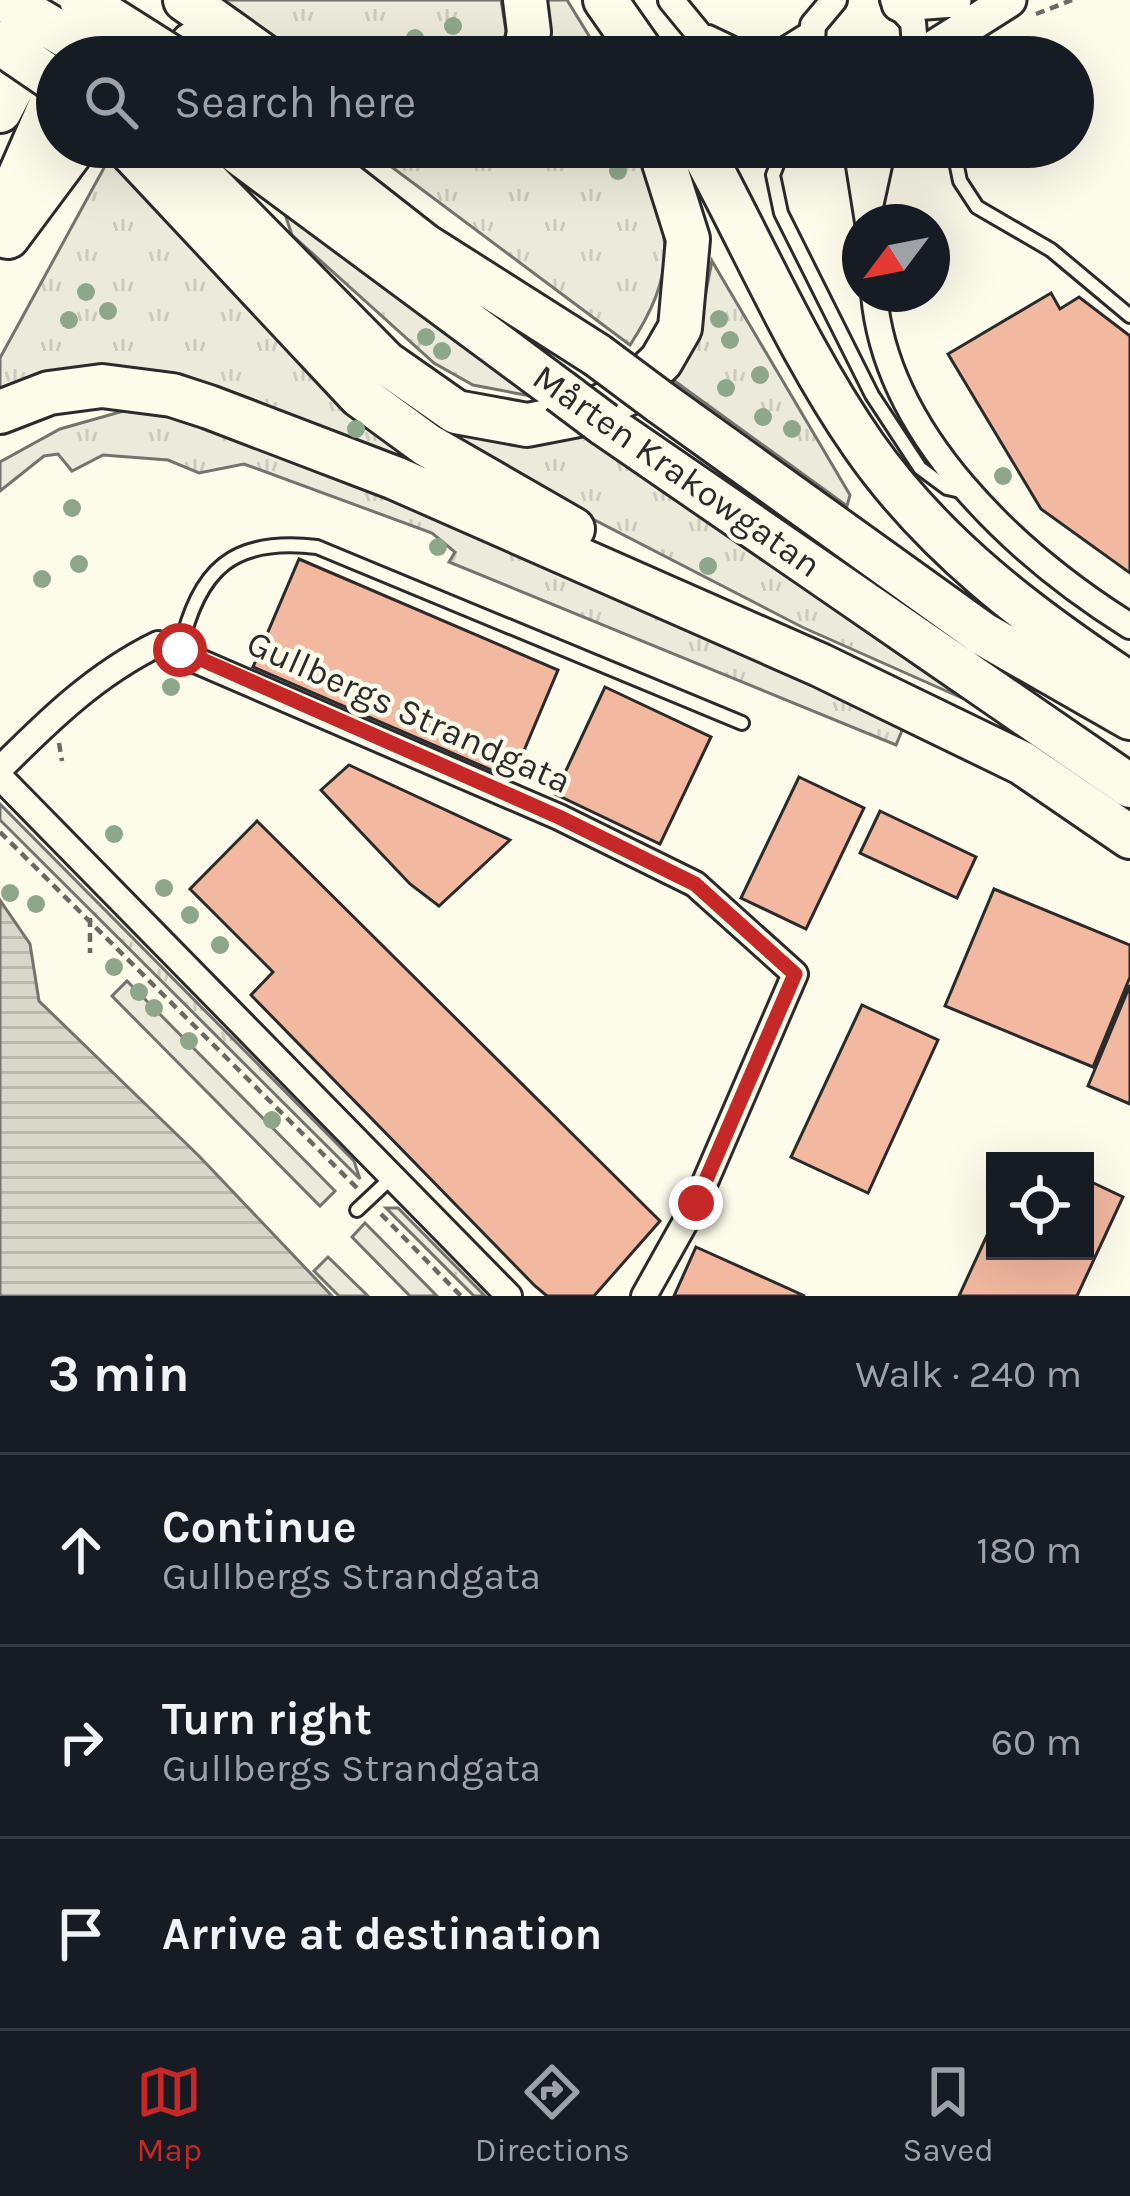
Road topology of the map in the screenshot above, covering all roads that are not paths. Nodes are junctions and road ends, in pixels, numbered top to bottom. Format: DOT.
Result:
graph roads {
  1 [pos="58,0"];
  2 [pos="81,0"];
  3 [pos="103,0"];
  4 [pos="130,0"];
  5 [pos="166,0"];
  6 [pos="525,0"];
  7 [pos="577,0"];
  8 [pos="605,0"];
  9 [pos="671,0"];
  10 [pos="954,0"];
  11 [pos="1009,0"];
  12 [pos="2,1"];
  13 [pos="896,2"];
  14 [pos="0,20"];
  15 [pos="701,33"];
  16 [pos="193,35"];
  17 [pos="39,36"];
  18 [pos="64,36"];
  19 [pos="85,36"];
  20 [pos="143,36"];
  21 [pos="528,36"];
  22 [pos="600,36"];
  23 [pos="630,36"];
  24 [pos="703,36"];
  25 [pos="707,36"];
  26 [pos="916,36"];
  27 [pos="952,36"];
  28 [pos="36,41"];
  29 [pos="36,42"];
  30 [pos="0,43"];
  31 [pos="36,70"];
  32 [pos="0,111"];
  33 [pos="36,135"];
  34 [pos="59,168"];
  35 [pos="161,168"];
  36 [pos="166,168"];
  37 [pos="259,168"];
  38 [pos="326,168"];
  39 [pos="358,168"];
  40 [pos="666,168"];
  41 [pos="712,168"];
  42 [pos="776,168"];
  43 [pos="860,168"];
  44 [pos="879,168"];
  45 [pos="957,168"];
  46 [pos="866,204"];
  47 [pos="871,204"];
  48 [pos="0,220"];
  49 [pos="0,247"];
  50 [pos="879,312"];
  51 [pos="1130,316"];
  52 [pos="597,355"];
  53 [pos="0,412"];
  54 [pos="974,494"];
  55 [pos="1130,626"];
  56 [pos="180,650"];
  57 [pos="820,665"];
  58 [pos="1129,717"];
  59 [pos="742,723"];
  60 [pos="0,773"];
  61 [pos="1130,786"];
  62 [pos="1130,837"];
  63 [pos="390,1178"];
  64 [pos="363,1205"];
  65 [pos="509,1296"];
  66 [pos="644,1296"];
  1 -- 17 [label="highway"];
  2 -- 16 [label="highway, bridge"];
  3 -- 19 [label="highway"];
  4 -- 16 [label="highway"];
  5 -- 20 [label="highway"];
  6 -- 21 [label="highway"];
  7 -- 22 [label="highway"];
  8 -- 23 [label="highway"];
  9 -- 15 [label="street"];
  10 -- 13 [label="street"];
  11 -- 27 [label="street"];
  12 -- 18 [label="highway, bridge"];
  13 -- 26 [label="street"];
  14 -- 28 [label="highway"];
  15 -- 24 [label="street"];
  15 -- 25 [label="street"];
  29 -- 32 [label="highway"];
  30 -- 31 [label="highway, bridge"];
  33 -- 48 [label="highway"];
  34 -- 49 [label="highway"];
  35 -- 57 [label="highway"];
  36 -- 40 [label="highway"];
  37 -- 61 [label="highway, Mårten Krakowgatan, bridge"];
  38 -- 52 [label="highway, Mårten Krakowgatan"];
  39 -- 52 [label="highway"];
  41 -- 58 [label="highway"];
  42 -- 54 [label="lane"];
  43 -- 46 [label="street"];
  44 -- 47 [label="street"];
  45 -- 51 [label="lane"];
  50 -- 54 [label="street"];
  52 -- 58 [label="highway, Mårten Krakowgatan, bridge"];
  53 -- 57 [label="highway"];
  54 -- 55 [label="street"];
  56 -- 59 [label="lane"];
  56 -- 60 [label="street"];
  56 -- 66 [label="street, Gullbergs Strandgata"];
  57 -- 62 [label="highway"];
  60 -- 63 [label="street"];
  63 -- 64 [label="lane"];
  63 -- 65 [label="street"];
}
